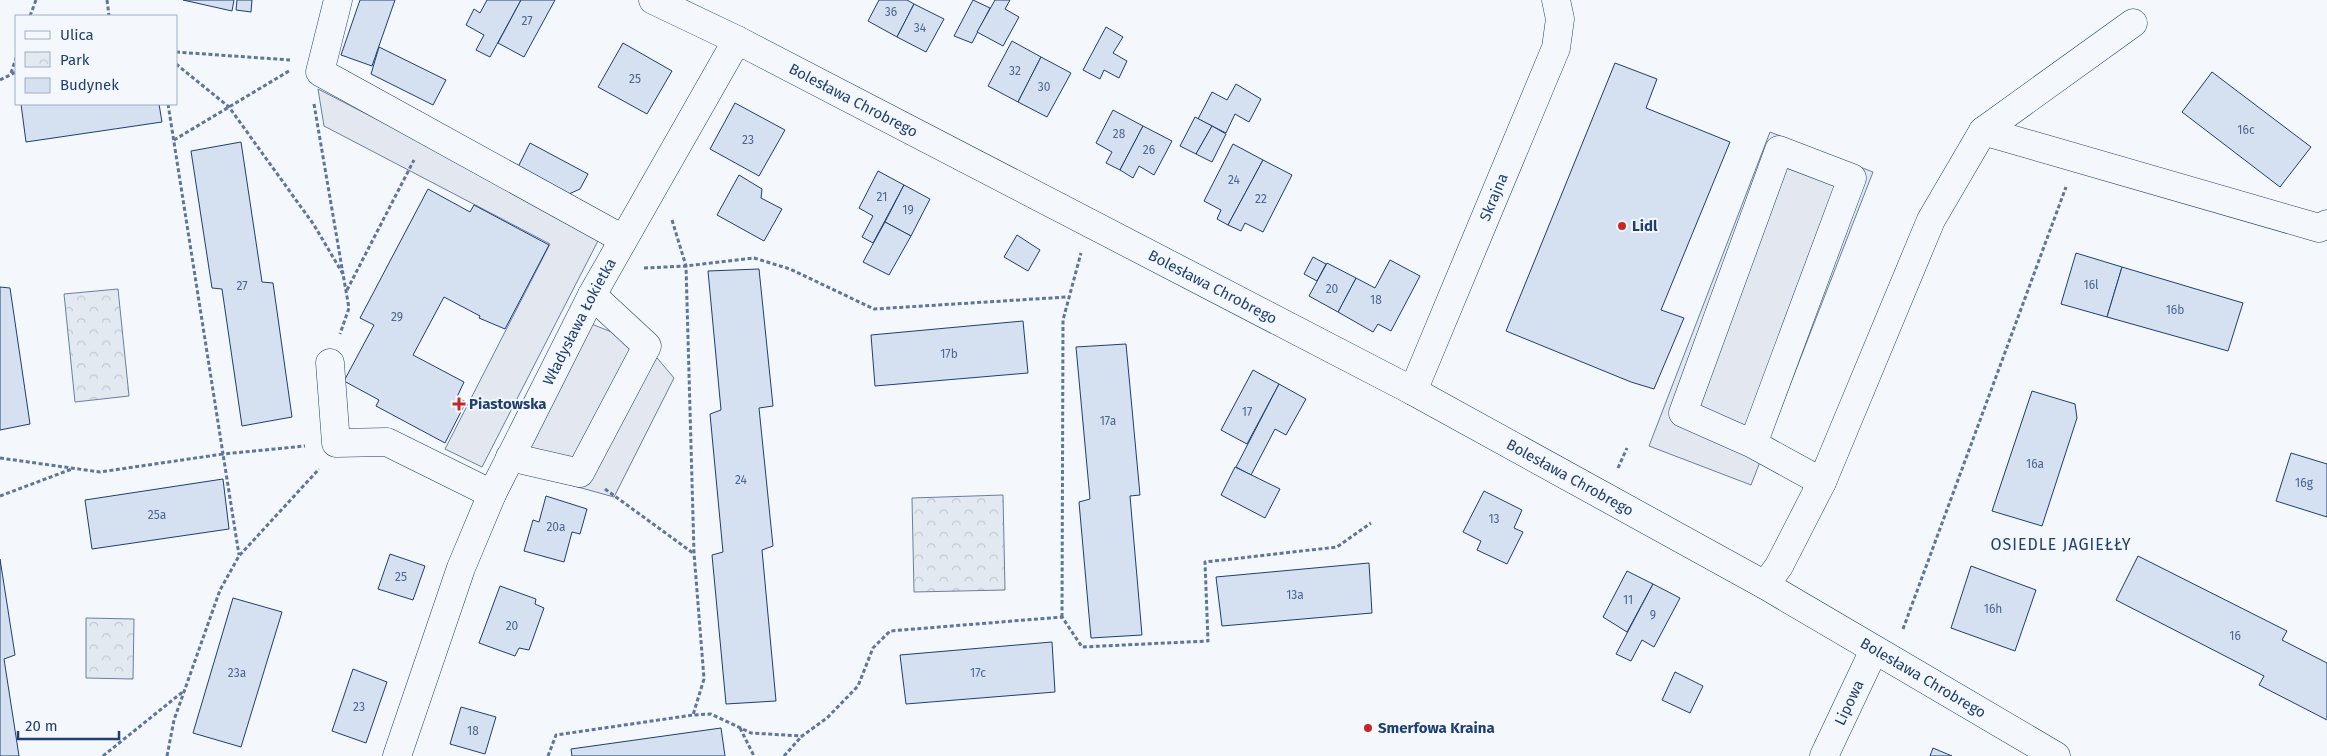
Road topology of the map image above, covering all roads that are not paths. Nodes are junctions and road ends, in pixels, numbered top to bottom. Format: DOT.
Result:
graph roads {
  1 [pos="338,0"];
  2 [pos="653,0"];
  3 [pos="1556,0"];
  4 [pos="2134,23"];
  5 [pos="737,40"];
  6 [pos="1983,131"];
  7 [pos="2327,224"];
  8 [pos="623,239"];
  9 [pos="592,295"];
  10 [pos="330,363"];
  11 [pos="1413,391"];
  12 [pos="1753,444"];
  13 [pos="510,457"];
  14 [pos="1822,482"];
  15 [pos="492,494"];
  16 [pos="1765,585"];
  17 [pos="1883,655"];
  18 [pos="397,756"];
  19 [pos="1824,756"];
  20 [pos="2056,756"];
  1 -- 8 [label="street"];
  2 -- 5 [label="street, Bolesława Chrobrego"];
  3 -- 11 [label="street, Skrajna"];
  4 -- 6 [label="street"];
  5 -- 8 [label="street, Władysława Łokietka"];
  5 -- 11 [label="street, Bolesława Chrobrego"];
  6 -- 7 [label="street"];
  6 -- 14 [label="street"];
  8 -- 9 [label="street, Władysława Łokietka"];
  9 -- 13 [label="street, Władysława Łokietka"];
  9 -- 13 [label="street"];
  10 -- 15 [label="street"];
  11 -- 16 [label="street, Bolesława Chrobrego"];
  12 -- 12 [label="street"];
  12 -- 14 [label="street"];
  13 -- 15 [label="street, Władysława Łokietka"];
  14 -- 16 [label="street"];
  15 -- 18 [label="street, Władysława Łokietka"];
  16 -- 17 [label="street, Bolesława Chrobrego"];
  17 -- 19 [label="street, Lipowa"];
  17 -- 20 [label="street, Bolesława Chrobrego"];
}
